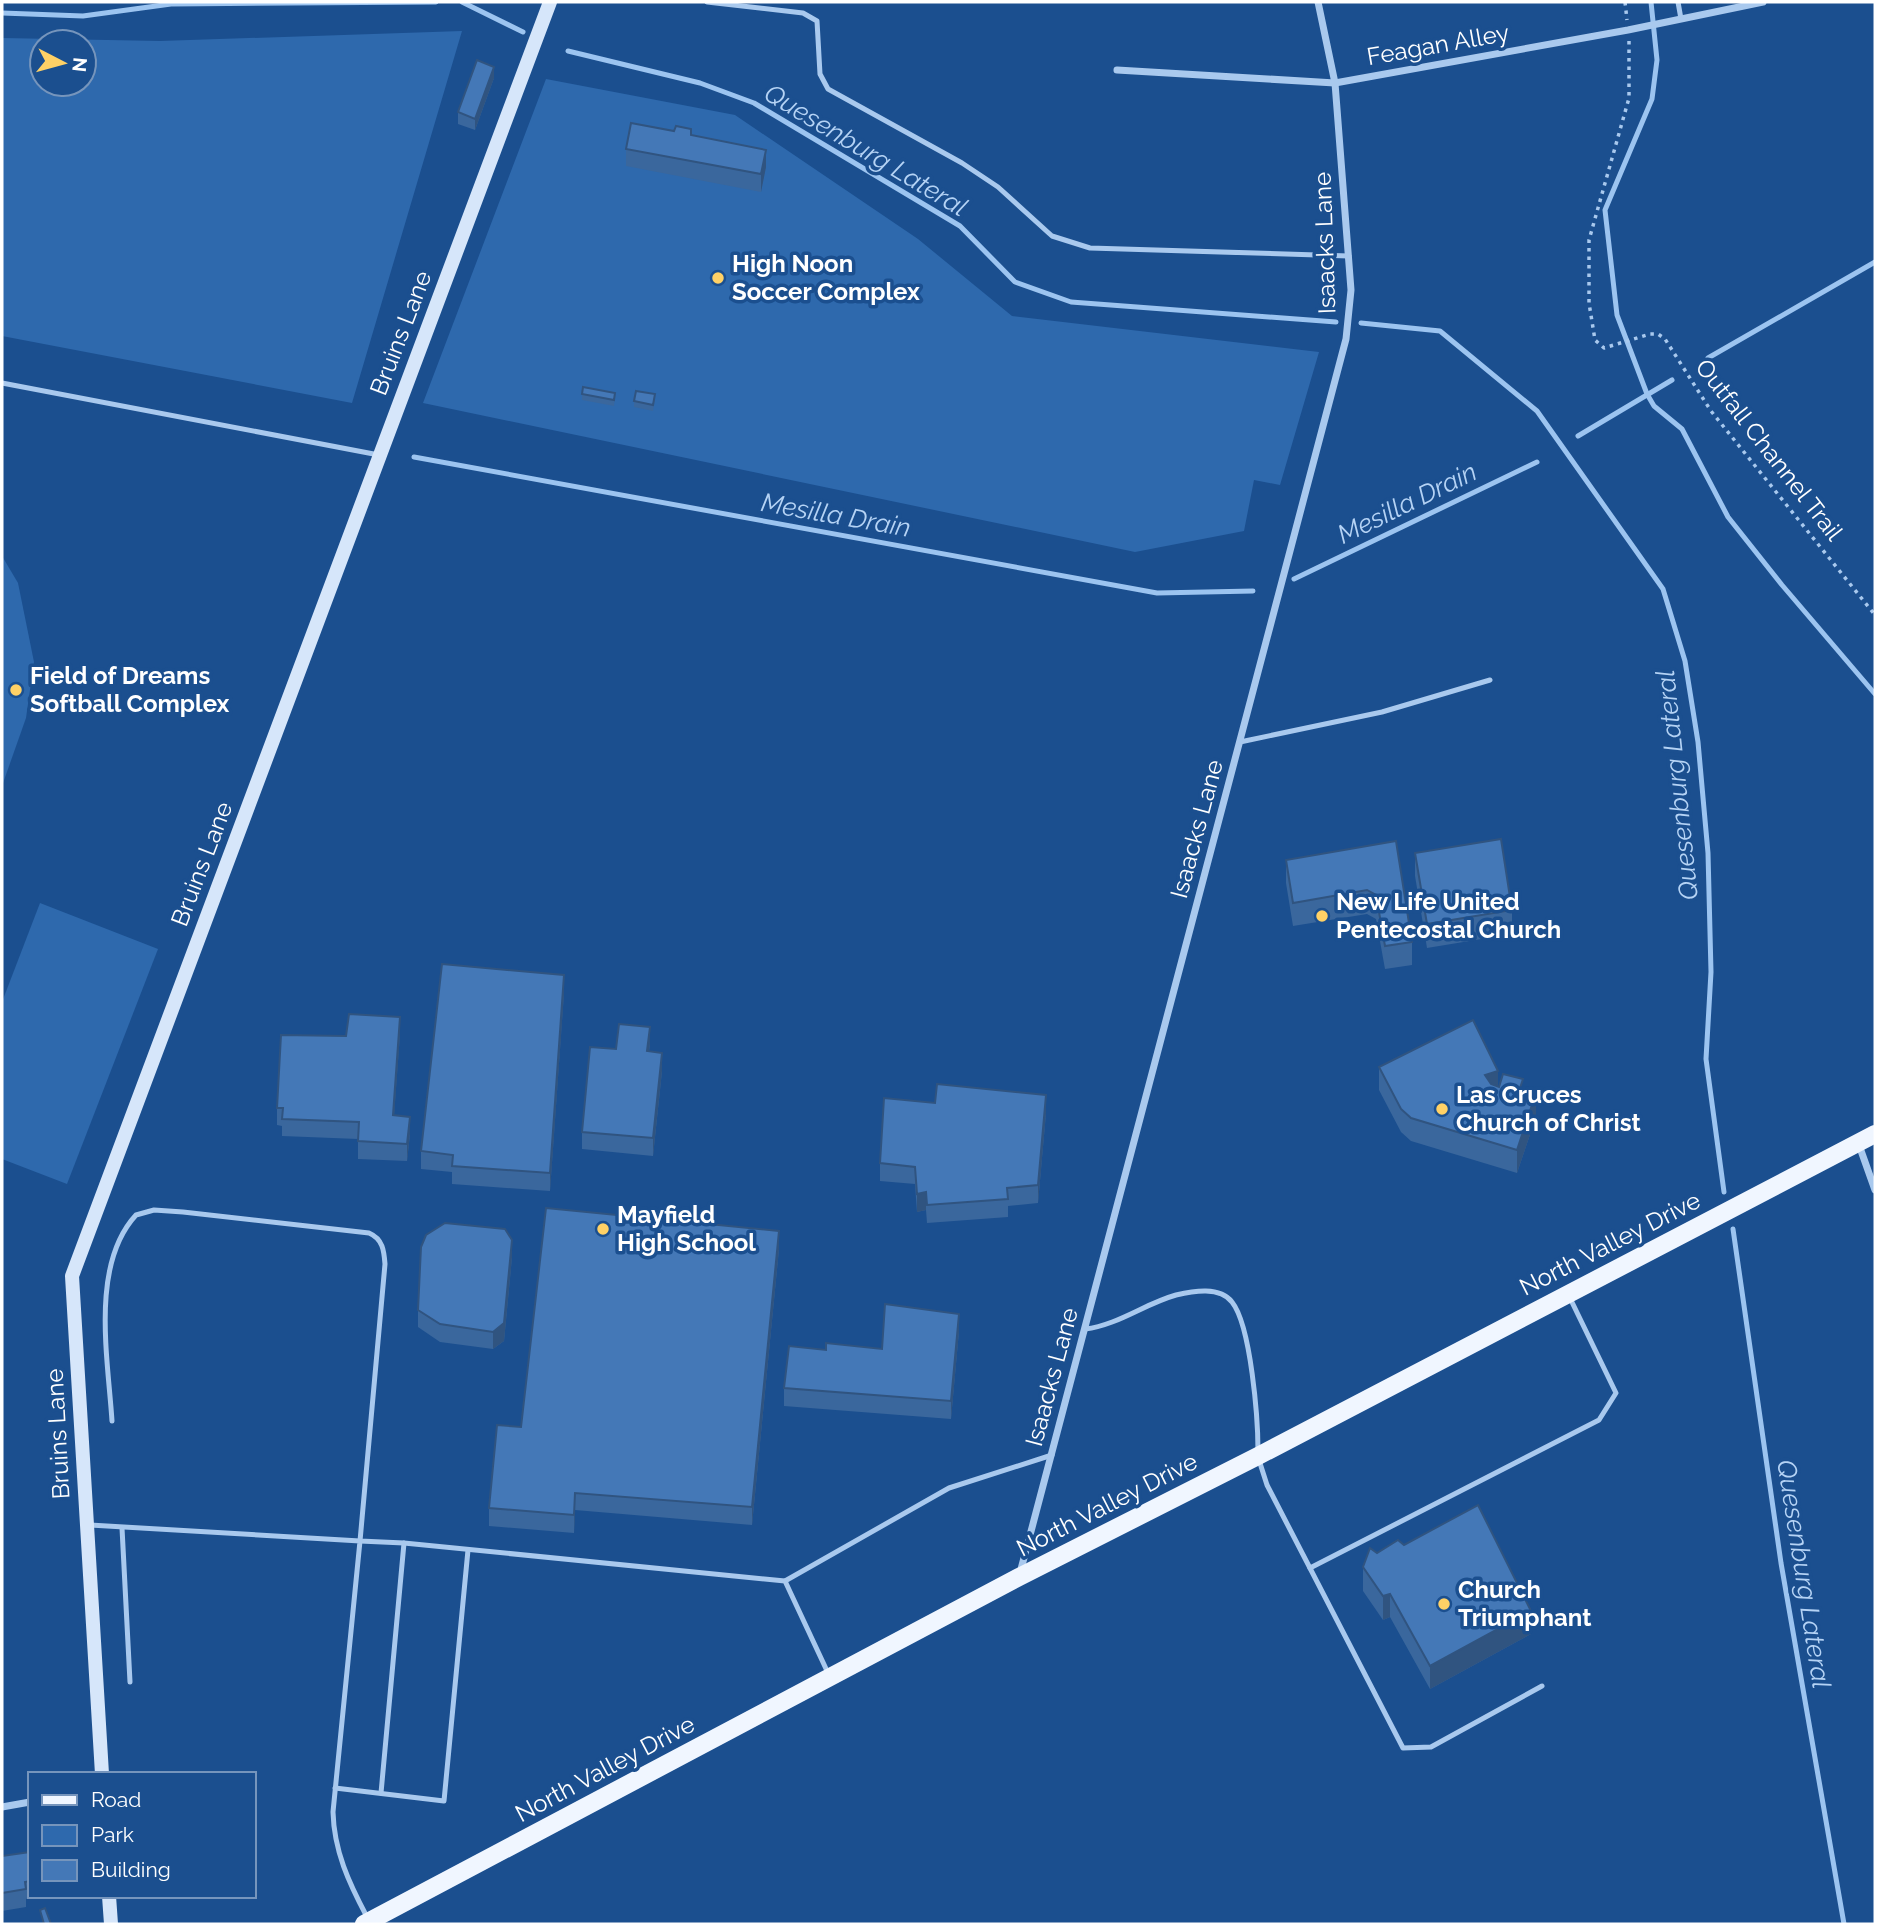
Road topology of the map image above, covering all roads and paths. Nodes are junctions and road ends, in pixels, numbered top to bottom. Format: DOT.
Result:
graph roads {
  1 [pos="550,2"];
  2 [pos="707,2"];
  3 [pos="1318,2"];
  4 [pos="1625,2"];
  5 [pos="1678,2"];
  6 [pos="1763,2"];
  7 [pos="1681,19"];
  8 [pos="1631,30"];
  9 [pos="1117,70"];
  10 [pos="1335,83"];
  11 [pos="1349,256"];
  12 [pos="2,383"];
  13 [pos="379,455"];
  14 [pos="1875,615"];
  15 [pos="1490,680"];
  16 [pos="1240,742"];
  17 [pos="1875,1134"];
  18 [pos="1858,1143"];
  19 [pos="1875,1191"];
  20 [pos="1567,1294"];
  21 [pos="1085,1329"];
  22 [pos="112,1421"];
  23 [pos="1052,1455"];
  24 [pos="1258,1457"];
  25 [pos="87,1525"];
  26 [pos="122,1528"];
  27 [pos="360,1541"];
  28 [pos="404,1543"];
  29 [pos="468,1550"];
  30 [pos="1310,1568"];
  31 [pos="1019,1577"];
  32 [pos="785,1581"];
  33 [pos="830,1678"];
  34 [pos="130,1682"];
  35 [pos="1542,1686"];
  36 [pos="102,1772"];
  37 [pos="335,1788"];
  38 [pos="381,1793"];
  39 [pos="28,1802"];
  40 [pos="2,1807"];
  41 [pos="109,1898"];
  42 [pos="368,1923"];
  43 [pos="111,1924"];
  1 -- 13 [label="street, Bruins Lane"];
  2 -- 11 [label="lane"];
  3 -- 10 [label="street, Isaacks Lane"];
  4 -- 8 [label="path, Outfall Channel Trail"];
  5 -- 7 [label="lane"];
  6 -- 7 [label="street, Feagan Alley"];
  7 -- 8 [label="street, Feagan Alley"];
  8 -- 10 [label="street, Feagan Alley"];
  8 -- 14 [label="path, Outfall Channel Trail"];
  9 -- 10 [label="street, Feagan Alley"];
  10 -- 11 [label="street, Isaacks Lane"];
  11 -- 16 [label="street, Isaacks Lane"];
  12 -- 13 [label="lane"];
  13 -- 25 [label="street, Bruins Lane"];
  15 -- 16 [label="lane"];
  16 -- 21 [label="street, Isaacks Lane"];
  17 -- 18 [label="main road, North Valley Drive"];
  18 -- 19 [label="street"];
  18 -- 20 [label="main road, North Valley Drive"];
  20 -- 24 [label="main road, North Valley Drive"];
  20 -- 30 [label="lane"];
  21 -- 23 [label="street, Isaacks Lane"];
  21 -- 24 [label="lane"];
  22 -- 27 [label="lane"];
  23 -- 31 [label="street, Isaacks Lane"];
  23 -- 32 [label="lane"];
  24 -- 30 [label="lane"];
  24 -- 31 [label="main road, North Valley Drive"];
  25 -- 26 [label="lane"];
  25 -- 36 [label="street, Bruins Lane"];
  26 -- 27 [label="lane"];
  26 -- 34 [label="lane"];
  27 -- 28 [label="lane"];
  27 -- 37 [label="lane"];
  28 -- 29 [label="lane"];
  28 -- 38 [label="lane"];
  29 -- 32 [label="lane"];
  29 -- 38 [label="lane"];
  30 -- 35 [label="lane"];
  31 -- 33 [label="main road, North Valley Drive"];
  32 -- 33 [label="lane"];
  33 -- 42 [label="main road, North Valley Drive"];
  37 -- 38 [label="lane"];
  37 -- 42 [label="lane"];
  39 -- 40 [label="street"];
  41 -- 43 [label="street"];
}
